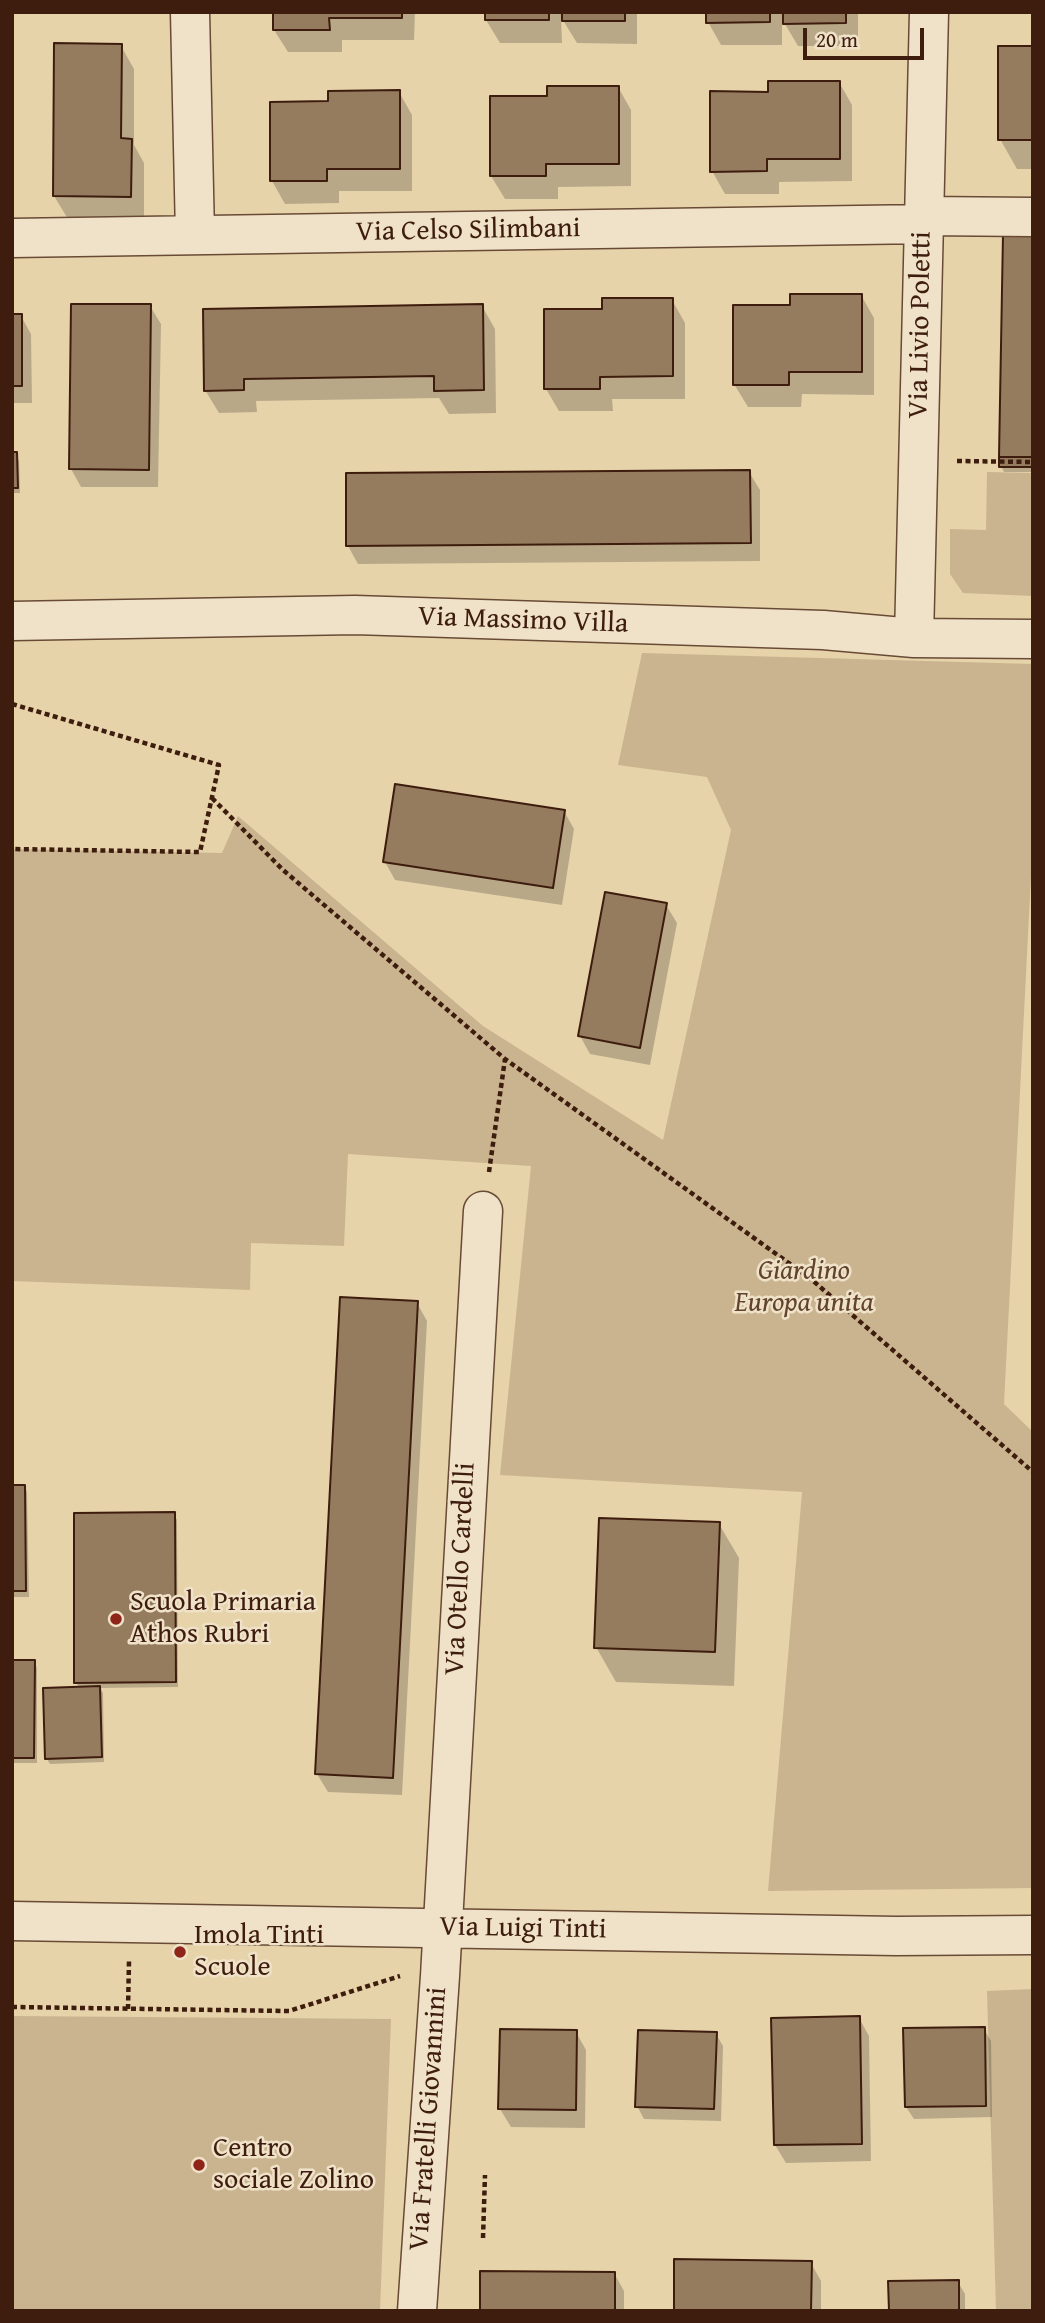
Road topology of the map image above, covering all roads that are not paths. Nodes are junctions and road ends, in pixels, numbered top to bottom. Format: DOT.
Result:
graph roads {
  1 [pos="190,12"];
  2 [pos="929,12"];
  3 [pos="1033,217"];
  4 [pos="924,220"];
  5 [pos="195,235"];
  6 [pos="12,238"];
  7 [pos="12,621"];
  8 [pos="914,638"];
  9 [pos="1033,639"];
  10 [pos="483,1211"];
  11 [pos="12,1920"];
  12 [pos="441,1927"];
  13 [pos="1033,1935"];
  14 [pos="417,2311"];
  1 -- 5 [label="street"];
  2 -- 4 [label="street, Via Livio Poletti"];
  3 -- 4 [label="street, Via Celso Silimbani"];
  4 -- 5 [label="street, Via Celso Silimbani"];
  4 -- 8 [label="street, Via Livio Poletti"];
  5 -- 6 [label="street, Via Celso Silimbani"];
  7 -- 8 [label="street, Via Massimo Villa"];
  8 -- 9 [label="street, Via Massimo Villa"];
  10 -- 12 [label="street, Via Otello Cardelli"];
  11 -- 12 [label="street, Via Luigi Tinti"];
  12 -- 13 [label="street, Via Luigi Tinti"];
  12 -- 14 [label="street, Via Fratelli Giovannini"];
}
